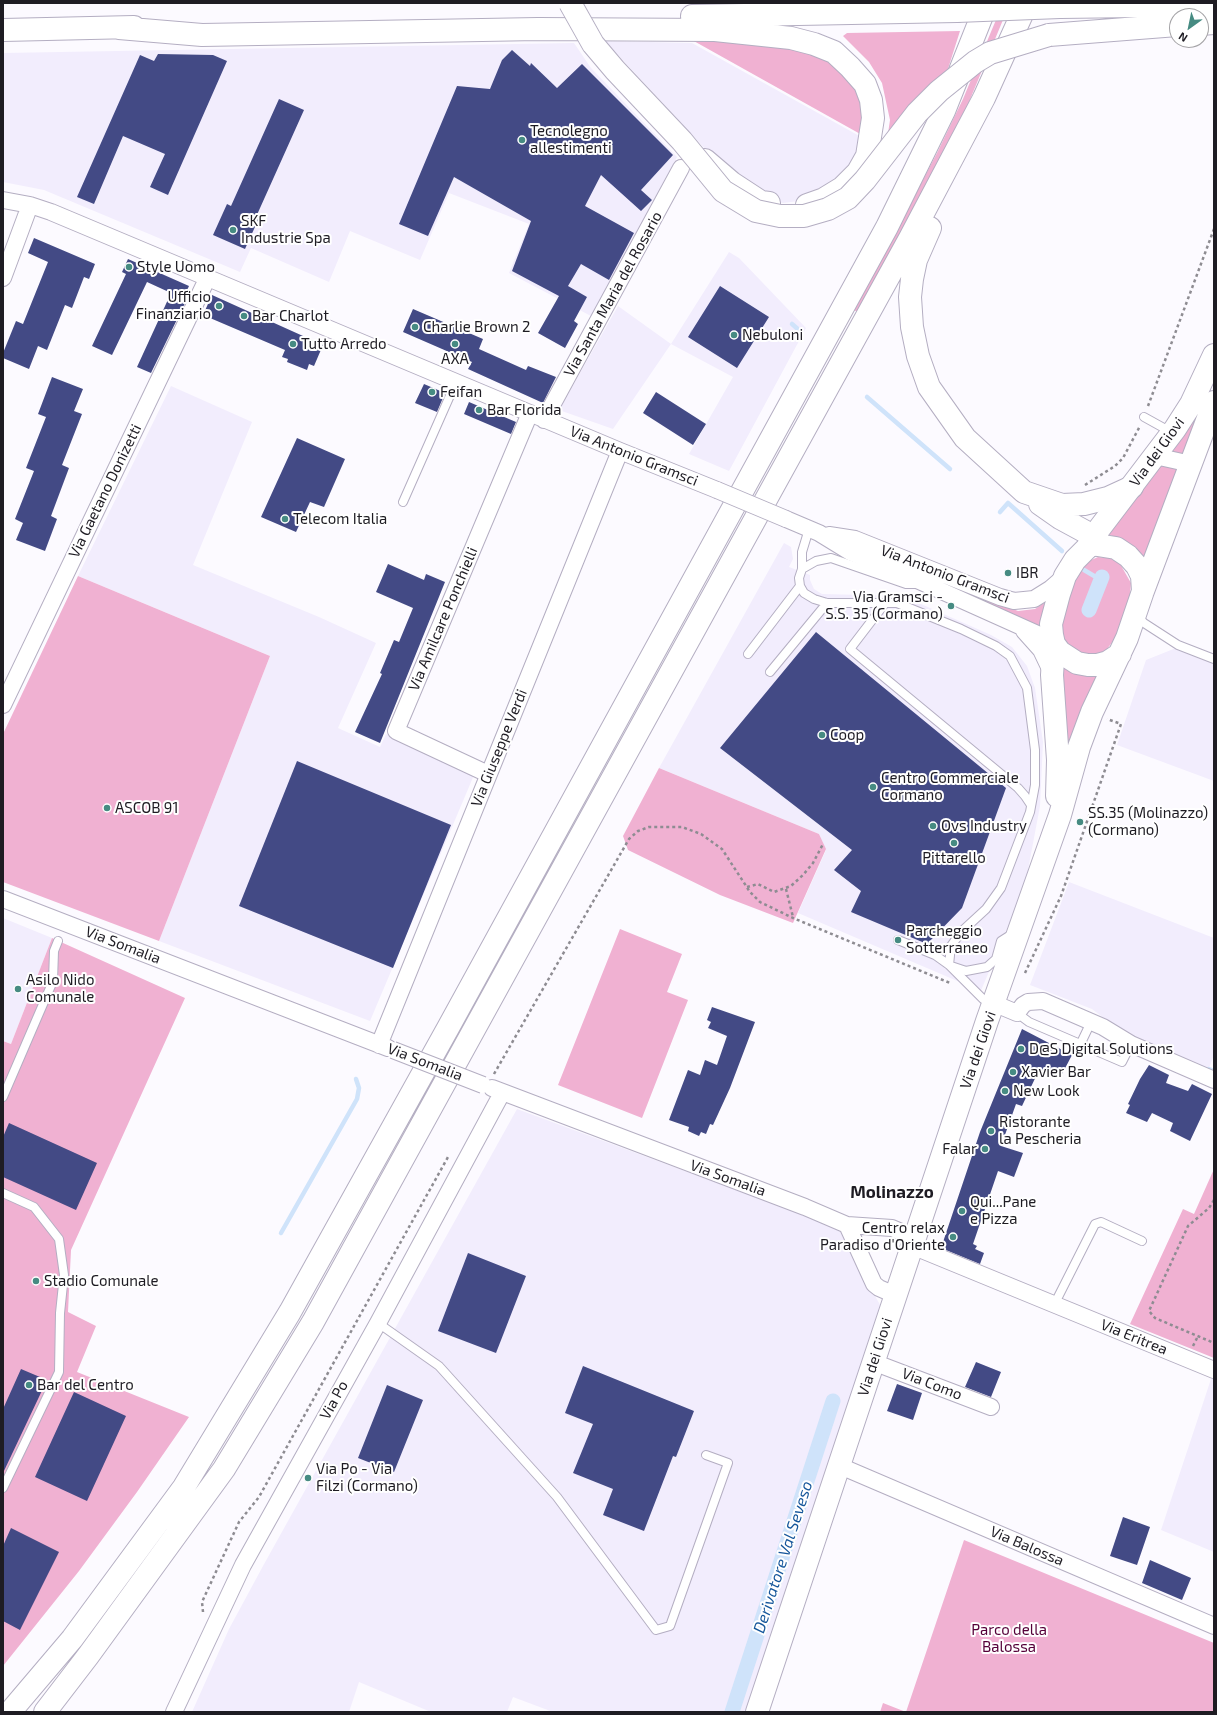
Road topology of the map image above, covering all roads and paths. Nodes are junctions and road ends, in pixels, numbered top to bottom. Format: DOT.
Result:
graph roads {
  1 [pos="570,3"];
  2 [pos="987,3"];
  3 [pos="1027,3"];
  4 [pos="1214,5"];
  5 [pos="1169,26"];
  6 [pos="119,28"];
  7 [pos="3,30"];
  8 [pos="971,123"];
  9 [pos="682,141"];
  10 [pos="681,168"];
  11 [pos="3,200"];
  12 [pos="30,205"];
  13 [pos="1214,229"];
  14 [pos="208,277"];
  15 [pos="3,278"];
  16 [pos="1214,355"];
  17 [pos="456,382"];
  18 [pos="1214,402"];
  19 [pos="537,416"];
  20 [pos="1144,417"];
  21 [pos="1172,433"];
  22 [pos="620,451"];
  23 [pos="1155,456"];
  24 [pos="1191,464"];
  25 [pos="1132,487"];
  26 [pos="1083,491"];
  27 [pos="1024,492"];
  28 [pos="403,502"];
  29 [pos="814,531"];
  30 [pos="1091,545"];
  31 [pos="802,569"];
  32 [pos="1065,576"];
  33 [pos="925,584"];
  34 [pos="800,586"];
  35 [pos="1143,591"];
  36 [pos="886,602"];
  37 [pos="827,603"];
  38 [pos="1136,614"];
  39 [pos="1017,625"];
  40 [pos="1053,642"];
  41 [pos="748,654"];
  42 [pos="1120,654"];
  43 [pos="1214,659"];
  44 [pos="770,672"];
  45 [pos="1052,675"];
  46 [pos="3,706"];
  47 [pos="488,774"];
  48 [pos="1031,805"];
  49 [pos="823,844"];
  50 [pos="1047,853"];
  51 [pos="747,887"];
  52 [pos="786,889"];
  53 [pos="3,899"];
  54 [pos="793,918"];
  55 [pos="1020,930"];
  56 [pos="898,940"];
  57 [pos="58,941"];
  58 [pos="949,965"];
  59 [pos="952,984"];
  60 [pos="993,1003"];
  61 [pos="1017,1013"];
  62 [pos="1091,1022"];
  63 [pos="1131,1044"];
  64 [pos="1080,1045"];
  65 [pos="386,1047"];
  66 [pos="495,1072"];
  67 [pos="1214,1080"];
  68 [pos="502,1093"];
  69 [pos="3,1097"];
  70 [pos="449,1156"];
  71 [pos="3,1193"];
  72 [pos="1214,1200"];
  73 [pos="847,1225"];
  74 [pos="1142,1241"];
  75 [pos="913,1242"];
  76 [pos="895,1295"];
  77 [pos="1054,1305"];
  78 [pos="378,1323"];
  79 [pos="1214,1343"];
  80 [pos="873,1362"];
  81 [pos="1214,1370"];
  82 [pos="991,1406"];
  83 [pos="706,1455"];
  84 [pos="840,1466"];
  85 [pos="3,1488"];
  86 [pos="204,1613"];
  87 [pos="1214,1626"];
  88 [pos="10,1712"];
  89 [pos="44,1712"];
  90 [pos="174,1712"];
  91 [pos="757,1712"];
  1 -- 9 [label="main road, bridge"];
  2 -- 88 [label="main road"];
  3 -- 8 [label="main road"];
  4 -- 6 [label="main road, bridge"];
  5 -- 9 [label="main road, bridge"];
  6 -- 7 [label="main road"];
  6 -- 9 [label="main road, bridge"];
  8 -- 27 [label="main road"];
  8 -- 89 [label="main road"];
  10 -- 19 [label="street, Via Santa Maria del Rosario"];
  11 -- 12 [label="street, Via Antonio Gramsci"];
  12 -- 14 [label="street, Via Antonio Gramsci"];
  12 -- 15 [label="street"];
  13 -- 20 [label="path"];
  14 -- 17 [label="street, Via Antonio Gramsci"];
  14 -- 46 [label="street, Via Gaetano Donizetti"];
  16 -- 21 [label="main road, Via dei Giovi"];
  17 -- 19 [label="street, Via Antonio Gramsci"];
  17 -- 28 [label="lane"];
  18 -- 24 [label="main road, Via dei Giovi"];
  19 -- 22 [label="street, Via Antonio Gramsci"];
  19 -- 47 [label="street, Via Amilcare Ponchielli"];
  20 -- 21 [label="lane"];
  20 -- 26 [label="path"];
  21 -- 23 [label="main road, Via dei Giovi"];
  22 -- 29 [label="street, Via Antonio Gramsci, bridge"];
  22 -- 47 [label="street, Via Giuseppe Verdi"];
  23 -- 24 [label="street"];
  23 -- 25 [label="main road, Via dei Giovi"];
  24 -- 35 [label="main road, Via dei Giovi"];
  25 -- 27 [label="main road"];
  25 -- 30 [label="main road, Via dei Giovi"];
  27 -- 30 [label="main road"];
  29 -- 31 [label="lane"];
  29 -- 32 [label="street, Via Antonio Gramsci"];
  29 -- 33 [label="street, Via Antonio Gramsci"];
  30 -- 32 [label="main road"];
  30 -- 35 [label="main road"];
  31 -- 33 [label="lane"];
  31 -- 34 [label="lane"];
  32 -- 40 [label="main road"];
  33 -- 39 [label="street, Via Antonio Gramsci"];
  34 -- 37 [label="lane"];
  34 -- 41 [label="lane"];
  35 -- 38 [label="main road"];
  36 -- 37 [label="lane"];
  36 -- 48 [label="lane"];
  36 -- 48 [label="lane"];
  37 -- 44 [label="lane"];
  38 -- 42 [label="main road"];
  38 -- 43 [label="lane"];
  39 -- 40 [label="street, Via Antonio Gramsci"];
  39 -- 45 [label="street, Via Antonio Gramsci"];
  40 -- 42 [label="main road"];
  40 -- 45 [label="main road, Via dei Giovi"];
  42 -- 50 [label="main road, Via dei Giovi"];
  45 -- 50 [label="main road, Via dei Giovi"];
  47 -- 65 [label="street, Via Giuseppe Verdi"];
  48 -- 58 [label="lane"];
  49 -- 52 [label="path"];
  50 -- 55 [label="main road, Via dei Giovi"];
  51 -- 52 [label="path"];
  51 -- 54 [label="path"];
  51 -- 66 [label="path"];
  52 -- 54 [label="path"];
  53 -- 65 [label="street, Via Somalia"];
  54 -- 59 [label="path"];
  55 -- 58 [label="lane"];
  55 -- 60 [label="main road, Via dei Giovi"];
  56 -- 58 [label="lane"];
  57 -- 69 [label="lane"];
  58 -- 60 [label="lane"];
  60 -- 61 [label="street, Via dei Giovi"];
  60 -- 75 [label="main road, Via dei Giovi"];
  61 -- 62 [label="street"];
  61 -- 64 [label="lane, Via dei Giovi"];
  62 -- 63 [label="street"];
  62 -- 64 [label="lane"];
  63 -- 64 [label="lane, Via dei Giovi"];
  63 -- 67 [label="street"];
  65 -- 68 [label="street, Via Somalia, bridge"];
  68 -- 73 [label="street, Via Somalia"];
  68 -- 78 [label="street, Via Po"];
  70 -- 86 [label="path"];
  71 -- 85 [label="lane"];
  72 -- 79 [label="path"];
  73 -- 75 [label="street, Via Somalia"];
  73 -- 76 [label="street"];
  74 -- 77 [label="lane"];
  75 -- 76 [label="main road, Via dei Giovi"];
  75 -- 77 [label="street, Via Eritrea"];
  76 -- 80 [label="main road, Via dei Giovi"];
  77 -- 81 [label="street, Via Eritrea"];
  78 -- 83 [label="lane"];
  78 -- 90 [label="street, Via Po"];
  80 -- 82 [label="street, Via Como"];
  80 -- 84 [label="main road, Via dei Giovi"];
  84 -- 87 [label="street, Via Balossa"];
  84 -- 91 [label="main road, Via dei Giovi"];
}
